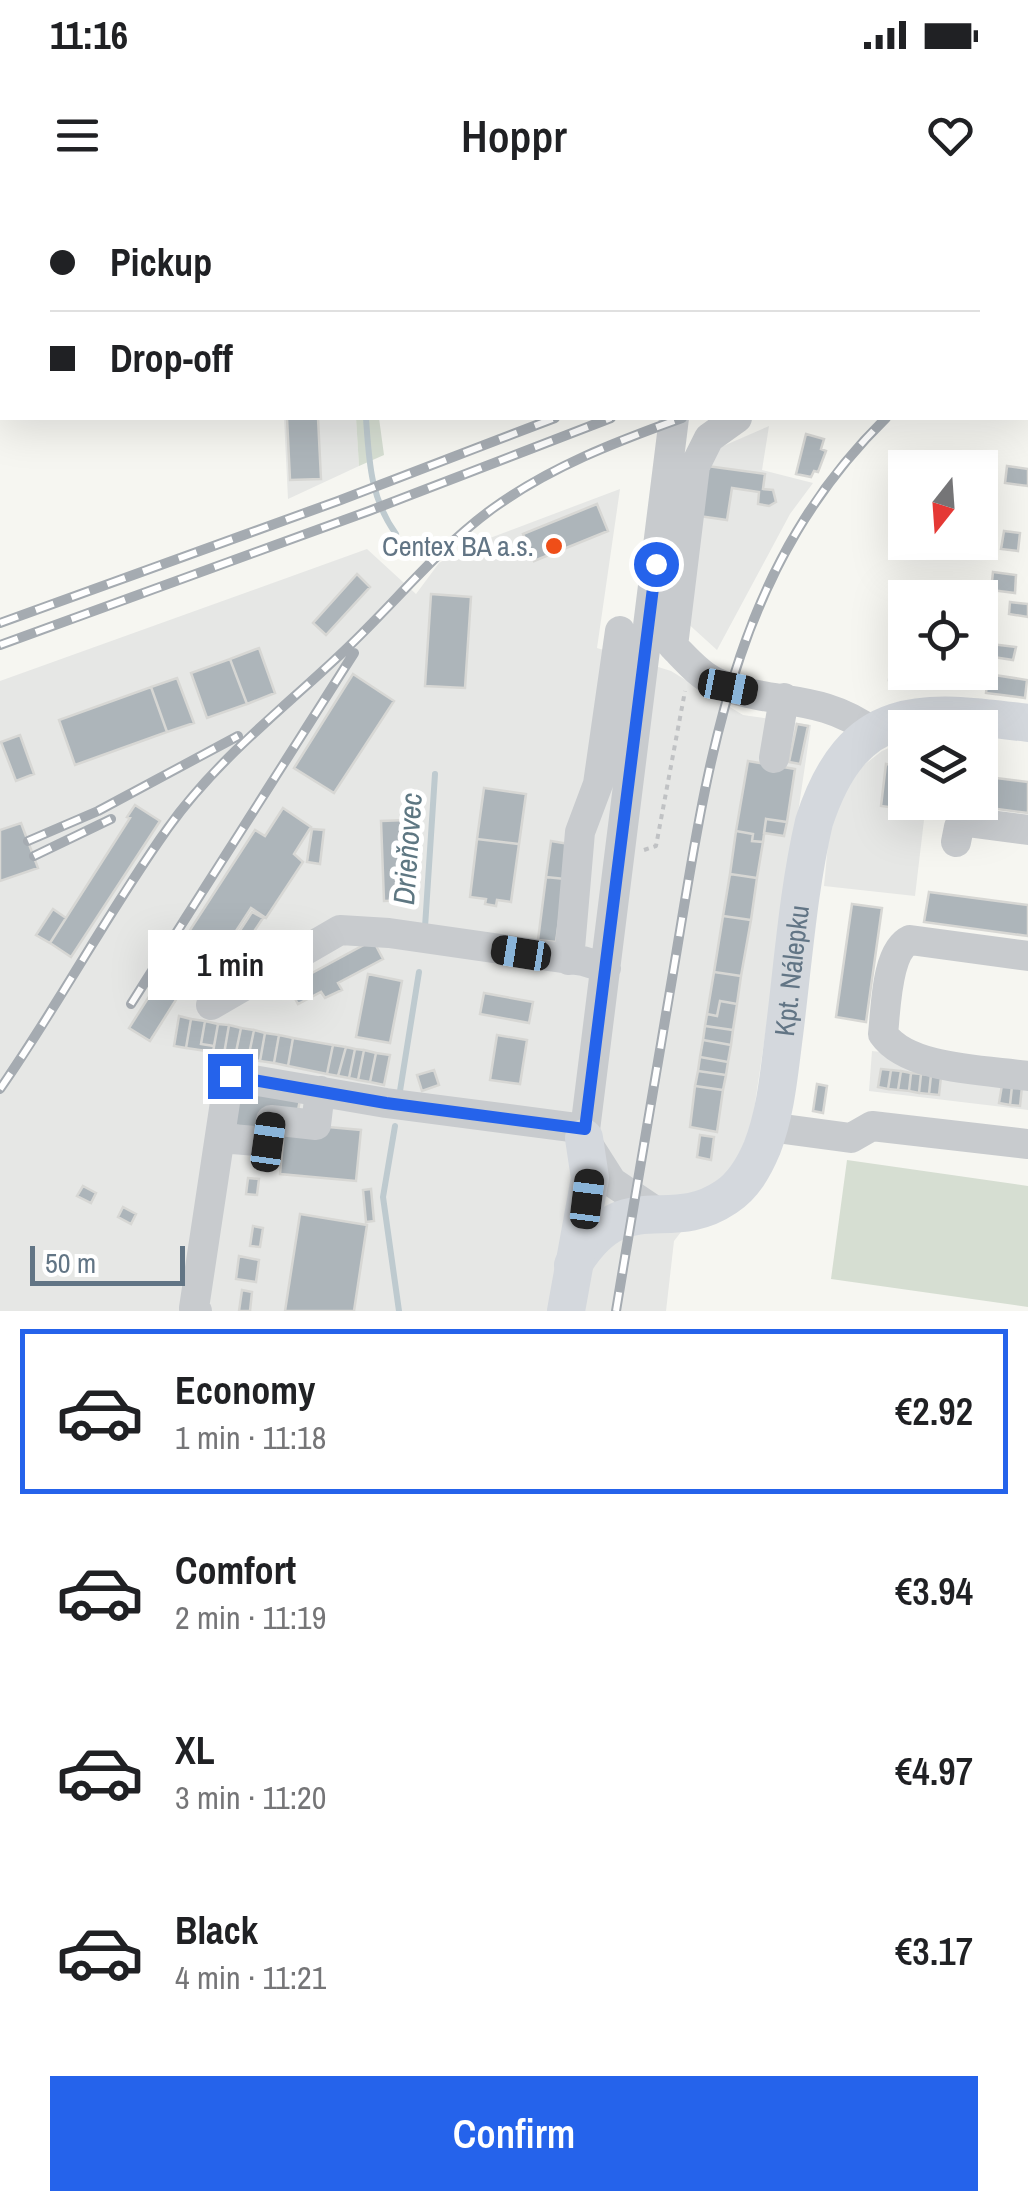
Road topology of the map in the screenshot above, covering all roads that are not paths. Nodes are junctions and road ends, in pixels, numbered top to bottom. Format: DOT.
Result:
graph roads {
  1 [pos="674,420"];
  2 [pos="735,420"];
  3 [pos="673,646"];
  4 [pos="784,698"];
  5 [pos="1028,724"];
  6 [pos="873,732"];
  7 [pos="774,758"];
  8 [pos="1028,830"];
  9 [pos="956,842"];
  10 [pos="1028,956"];
  11 [pos="568,960"];
  12 [pos="606,968"];
  13 [pos="212,1005"];
  14 [pos="1028,1076"];
  15 [pos="320,1092"];
  16 [pos="769,1127"];
  17 [pos="585,1134"];
  18 [pos="220,1138"];
  19 [pos="1028,1144"];
  20 [pos="658,1214"];
  21 [pos="573,1264"];
  22 [pos="197,1311"];
  23 [pos="566,1311"];
  1 -- 12 [label="street"];
  2 -- 3 [label="street"];
  3 -- 4 [label="street"];
  3 -- 11 [label="street"];
  4 -- 6 [label="street"];
  4 -- 7 [label="street"];
  5 -- 6 [label="main road, Kpt. Nálepku"];
  6 -- 16 [label="main road, Kpt. Nálepku"];
  8 -- 9 [label="street"];
  10 -- 14 [label="street"];
  11 -- 12 [label="street"];
  11 -- 13 [label="street"];
  12 -- 17 [label="street"];
  15 -- 17 [label="street"];
  15 -- 18 [label="street"];
  15 -- 18 [label="street"];
  16 -- 19 [label="street"];
  16 -- 20 [label="main road, Kpt. Nálepku"];
  17 -- 20 [label="street"];
  17 -- 21 [label="main road"];
  18 -- 22 [label="street"];
  20 -- 21 [label="main road, Kpt. Nálepku"];
  21 -- 23 [label="main road"];
}
